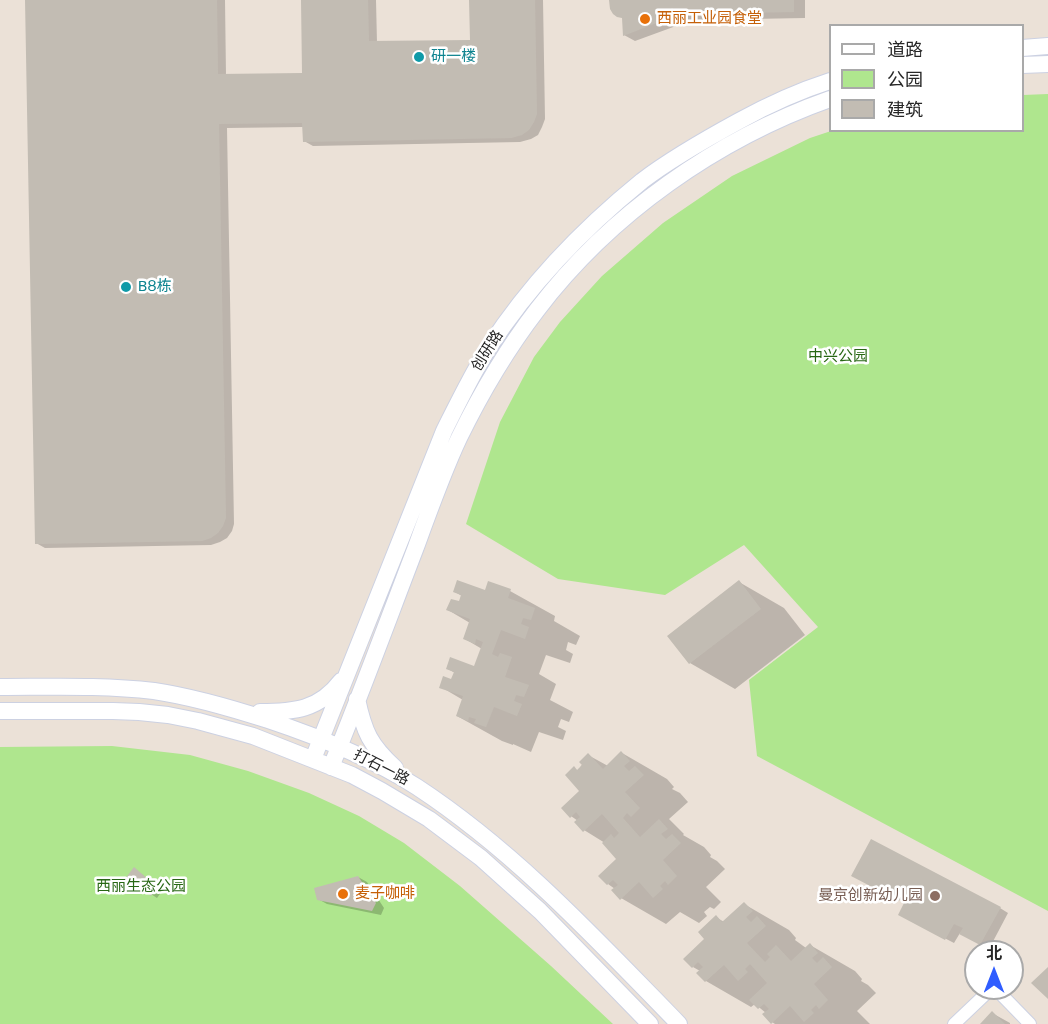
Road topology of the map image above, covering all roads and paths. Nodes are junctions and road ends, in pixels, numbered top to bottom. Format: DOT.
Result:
graph roads {
  1 [pos="1048,46"];
  2 [pos="1024,48"];
  3 [pos="1048,64"];
  4 [pos="1024,65"];
  5 [pos="829,82"];
  6 [pos="829,100"];
  7 [pos="349,671"];
  8 [pos="0,687"];
  9 [pos="357,699"];
  10 [pos="0,711"];
  11 [pos="245,712"];
  12 [pos="321,739"];
  13 [pos="339,747"];
  14 [pos="313,759"];
  15 [pos="331,767"];
  16 [pos="416,786"];
  17 [pos="980,1000"];
  18 [pos="1005,1000"];
  19 [pos="650,1024"];
  20 [pos="679,1024"];
  21 [pos="954,1024"];
  22 [pos="1030,1024"];
  1 -- 2 [label="main road"];
  3 -- 4 [label="main road"];
  5 -- 7 [label="main road, 创研路"];
  6 -- 9 [label="main road, 创研路"];
  7 -- 11 [label="main road"];
  7 -- 12 [label="main road, 创研路"];
  8 -- 11 [label="main road, 打石一路"];
  9 -- 13 [label="main road, 创研路"];
  9 -- 16 [label="main road"];
  10 -- 14 [label="main road, 打石一路"];
  11 -- 12 [label="main road, 打石一路"];
  12 -- 13 [label="main road, 打石一路"];
  12 -- 14 [label="main road, 创研路"];
  13 -- 15 [label="main road, 创研路"];
  13 -- 16 [label="main road, 打石一路"];
  14 -- 15 [label="main road, 打石一路"];
  15 -- 19 [label="main road, 打石一路"];
  16 -- 20 [label="main road, 打石一路"];
  17 -- 21 [label="street"];
  18 -- 22 [label="street"];
}
